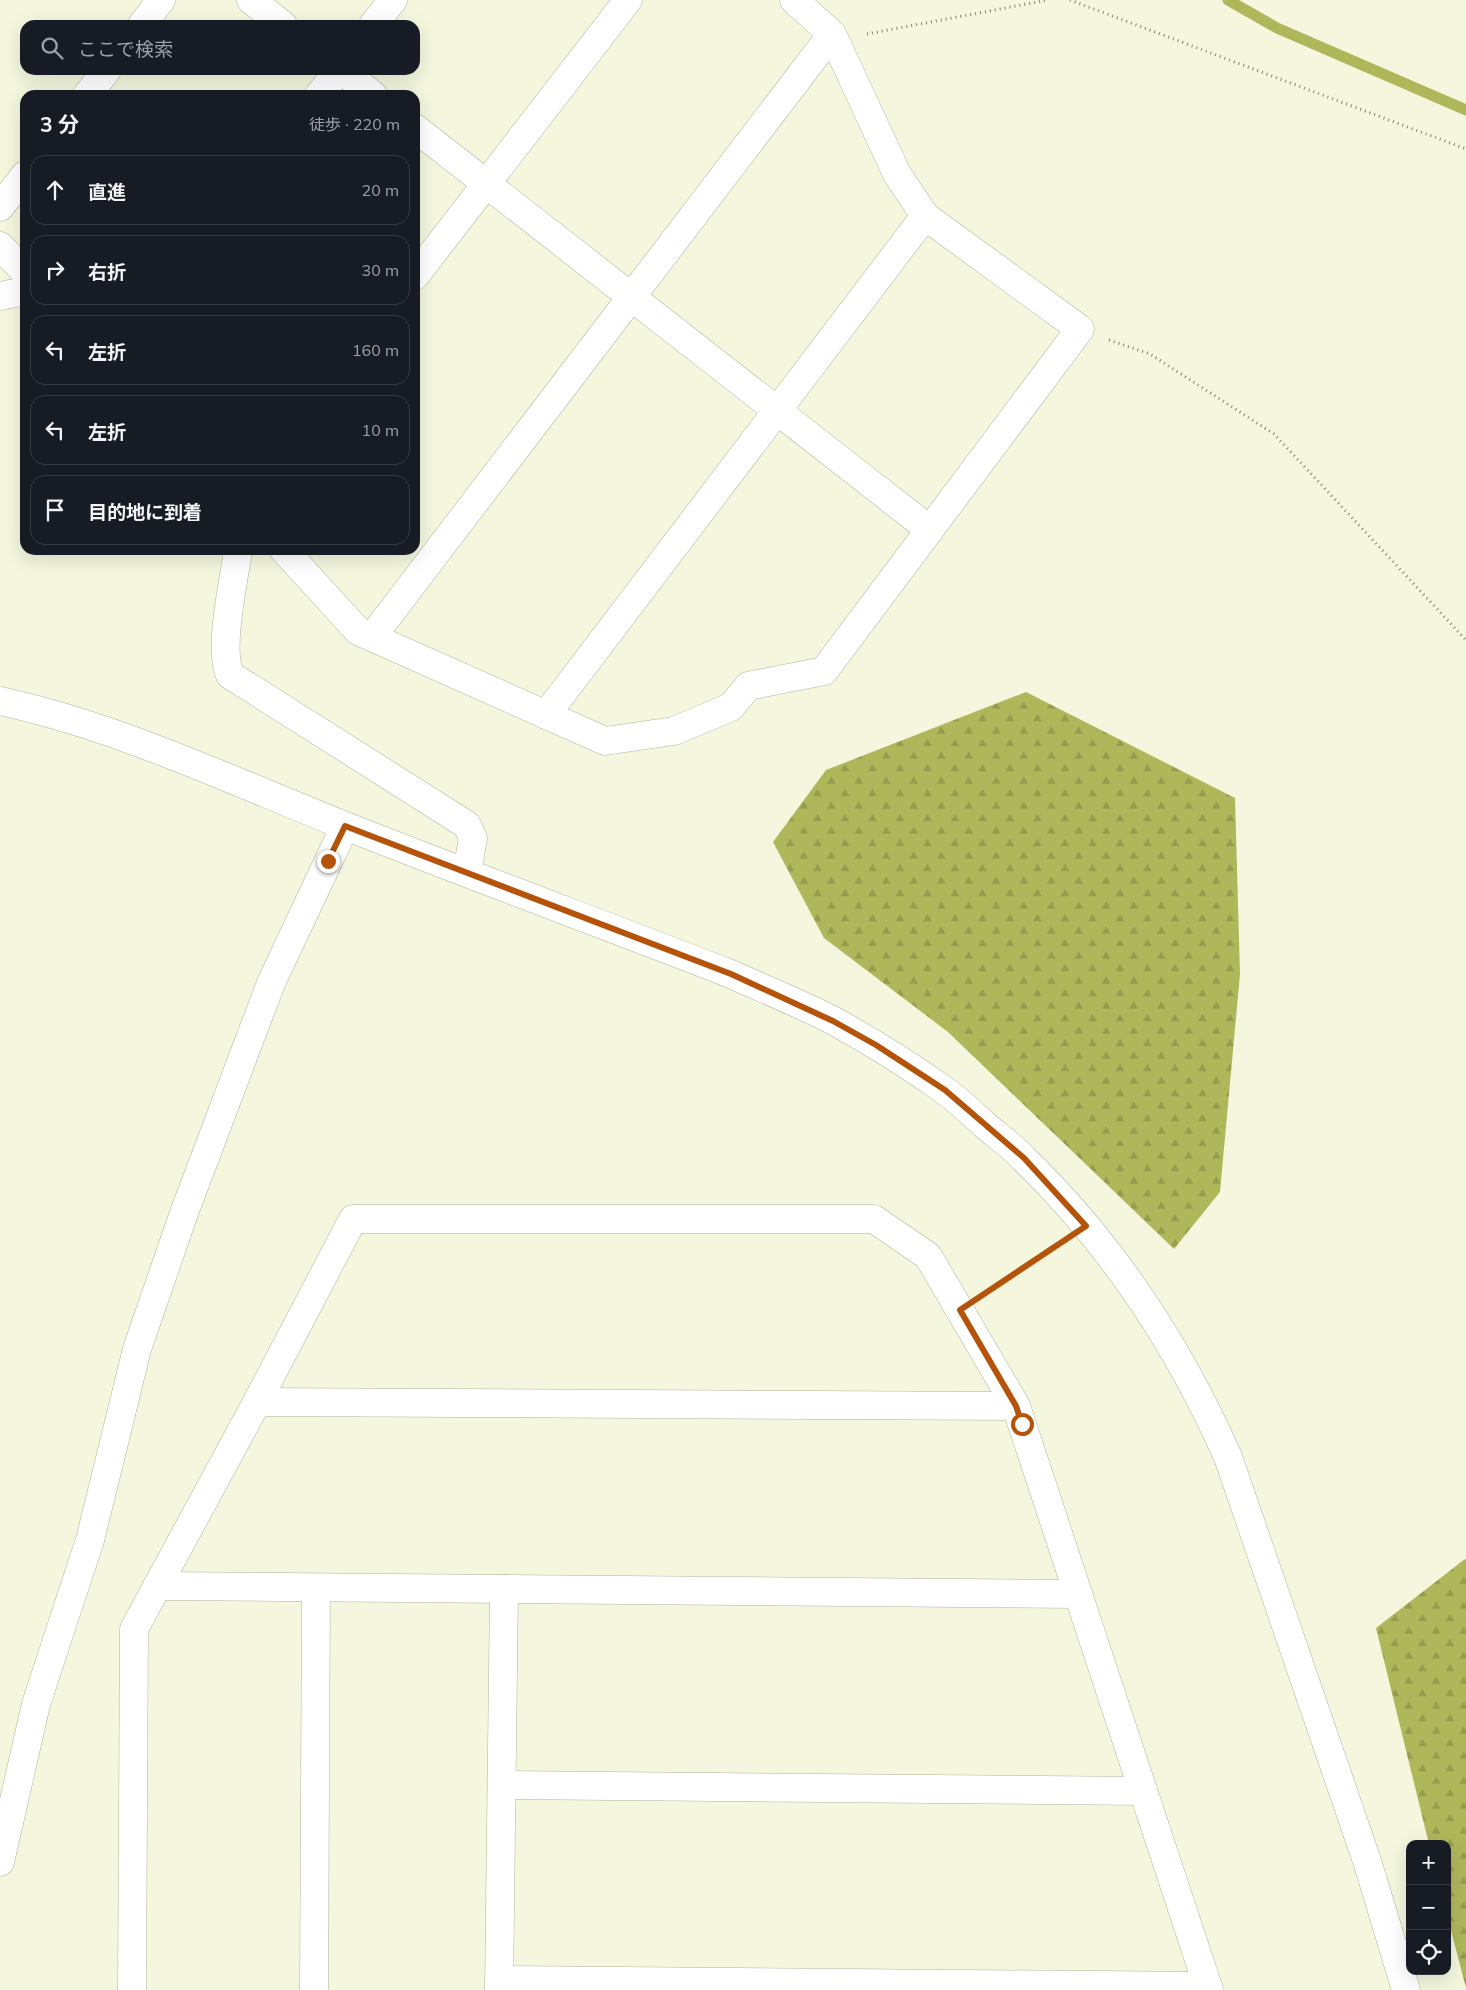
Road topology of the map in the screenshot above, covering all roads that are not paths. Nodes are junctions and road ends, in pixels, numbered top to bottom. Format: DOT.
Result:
graph roads {
  1 [pos="161,0"];
  2 [pos="251,0"];
  3 [pos="393,0"];
  4 [pos="628,0"];
  5 [pos="794,0"];
  6 [pos="146,20"];
  7 [pos="277,20"];
  8 [pos="377,20"];
  9 [pos="832,34"];
  10 [pos="103,75"];
  11 [pos="336,75"];
  12 [pos="347,75"];
  13 [pos="91,90"];
  14 [pos="323,90"];
  15 [pos="366,90"];
  16 [pos="420,132"];
  17 [pos="20,181"];
  18 [pos="486,184"];
  19 [pos="0,207"];
  20 [pos="925,216"];
  21 [pos="0,246"];
  22 [pos="20,267"];
  23 [pos="420,270"];
  24 [pos="20,292"];
  25 [pos="0,296"];
  26 [pos="632,297"];
  27 [pos="777,410"];
  28 [pos="930,530"];
  29 [pos="237,555"];
  30 [pos="289,555"];
  31 [pos="372,637"];
  32 [pos="0,701"];
  33 [pos="546,715"];
  34 [pos="345,826"];
  35 [pos="467,872"];
  36 [pos="257,1402"];
  37 [pos="1016,1406"];
  38 [pos="157,1586"];
  39 [pos="316,1588"];
  40 [pos="504,1590"];
  41 [pos="1078,1594"];
  42 [pos="19,1778"];
  43 [pos="502,1785"];
  44 [pos="1143,1791"];
  45 [pos="0,1806"];
  46 [pos="0,1862"];
  47 [pos="500,1985"];
  48 [pos="1209,1988"];
  49 [pos="132,1990"];
  50 [pos="314,1990"];
  51 [pos="1406,1990"];
  1 -- 6 [label="street"];
  2 -- 7 [label="street"];
  3 -- 8 [label="street"];
  4 -- 18 [label="street"];
  5 -- 9 [label="street"];
  9 -- 20 [label="street"];
  9 -- 26 [label="street"];
  10 -- 13 [label="street"];
  11 -- 14 [label="street"];
  12 -- 15 [label="street"];
  16 -- 18 [label="street"];
  17 -- 19 [label="street"];
  18 -- 23 [label="street"];
  18 -- 26 [label="street"];
  20 -- 27 [label="street"];
  20 -- 28 [label="street"];
  21 -- 22 [label="street"];
  24 -- 25 [label="street"];
  26 -- 27 [label="street"];
  26 -- 31 [label="street"];
  27 -- 28 [label="street"];
  27 -- 33 [label="street"];
  28 -- 33 [label="street"];
  29 -- 35 [label="street"];
  30 -- 31 [label="street"];
  31 -- 33 [label="street"];
  32 -- 34 [label="street"];
  34 -- 35 [label="street"];
  34 -- 42 [label="street"];
  35 -- 51 [label="street"];
  36 -- 37 [label="street"];
  36 -- 37 [label="street"];
  36 -- 38 [label="street"];
  37 -- 41 [label="street"];
  38 -- 39 [label="street"];
  38 -- 49 [label="street"];
  39 -- 40 [label="street"];
  39 -- 50 [label="street"];
  40 -- 41 [label="street"];
  40 -- 43 [label="street"];
  41 -- 44 [label="street"];
  42 -- 45 [label="street"];
  42 -- 46 [label="street"];
  43 -- 44 [label="street"];
  43 -- 47 [label="street"];
  44 -- 48 [label="street"];
  47 -- 48 [label="street"];
}
